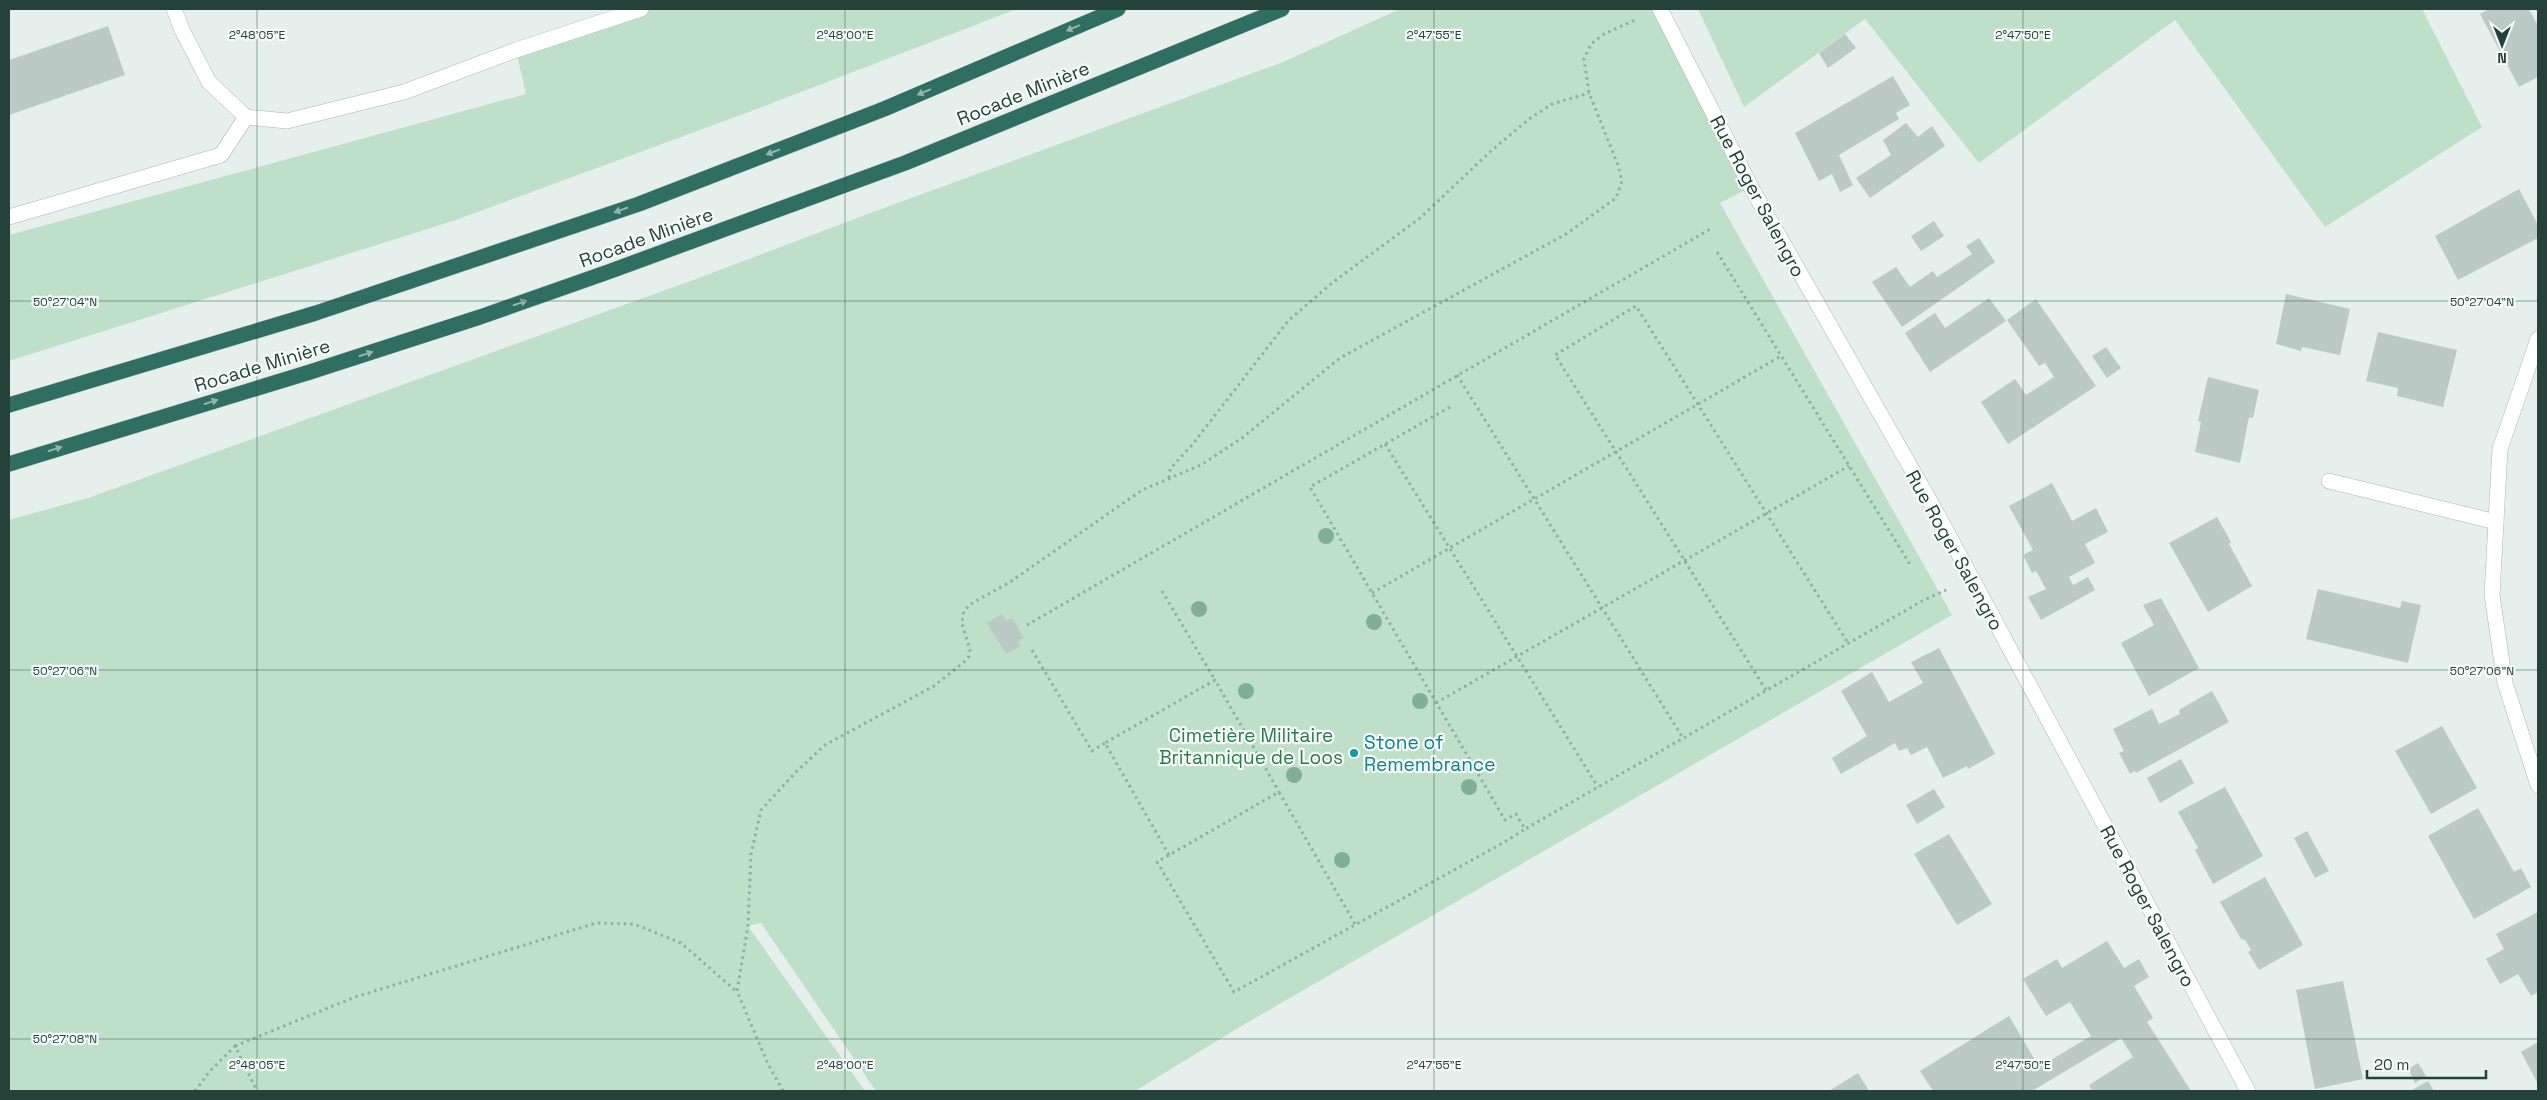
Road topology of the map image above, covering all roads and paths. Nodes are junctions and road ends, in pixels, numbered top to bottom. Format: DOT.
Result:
graph roads {
  1 [pos="174,9"];
  2 [pos="641,9"];
  3 [pos="1118,9"];
  4 [pos="1282,9"];
  5 [pos="1660,9"];
  6 [pos="1589,93"];
  7 [pos="246,117"];
  8 [pos="9,217"];
  9 [pos="1712,228"];
  10 [pos="1717,252"];
  11 [pos="2538,339"];
  12 [pos="1781,356"];
  13 [pos="1458,375"];
  14 [pos="1698,404"];
  15 [pos="9,405"];
  16 [pos="1450,407"];
  17 [pos="1385,444"];
  18 [pos="1616,452"];
  19 [pos="9,464"];
  20 [pos="1849,466"];
  21 [pos="1169,478"];
  22 [pos="2328,480"];
  23 [pos="1534,499"];
  24 [pos="1766,513"];
  25 [pos="2496,522"];
  26 [pos="1449,548"];
  27 [pos="1684,561"];
  28 [pos="1911,566"];
  29 [pos="1972,579"];
  30 [pos="1162,591"];
  31 [pos="1372,593"];
  32 [pos="1601,608"];
  33 [pos="1027,625"];
  34 [pos="1848,643"];
  35 [pos="1032,650"];
  36 [pos="1517,656"];
  37 [pos="1215,680"];
  38 [pos="1766,690"];
  39 [pos="1436,703"];
  40 [pos="1683,738"];
  41 [pos="1105,743"];
  42 [pos="2538,785"];
  43 [pos="1598,787"];
  44 [pos="1280,792"];
  45 [pos="1525,829"];
  46 [pos="1169,855"];
  47 [pos="1355,924"];
  48 [pos="737,991"];
  49 [pos="235,1046"];
  50 [pos="195,1091"];
  51 [pos="257,1091"];
  52 [pos="783,1091"];
  53 [pos="2248,1091"];
  1 -- 7 [label="street"];
  2 -- 7 [label="street"];
  3 -- 15 [label="highway, Rocade Minière, one-way"];
  19 -- 4 [label="highway, Rocade Minière, one-way"];
  5 -- 6 [label="path"];
  5 -- 29 [label="street, Rue Roger Salengro"];
  6 -- 21 [label="path"];
  6 -- 21 [label="path"];
  7 -- 8 [label="street"];
  9 -- 13 [label="path"];
  10 -- 12 [label="path"];
  11 -- 25 [label="street"];
  12 -- 14 [label="path"];
  12 -- 20 [label="path"];
  13 -- 23 [label="path"];
  13 -- 33 [label="path"];
  14 -- 18 [label="path"];
  14 -- 18 [label="path"];
  14 -- 24 [label="path"];
  16 -- 17 [label="path"];
  17 -- 26 [label="path"];
  17 -- 31 [label="path"];
  18 -- 23 [label="path"];
  18 -- 27 [label="path"];
  20 -- 24 [label="path"];
  20 -- 28 [label="path"];
  21 -- 48 [label="path"];
  22 -- 25 [label="street"];
  23 -- 26 [label="path"];
  23 -- 32 [label="path"];
  24 -- 27 [label="path"];
  24 -- 34 [label="path"];
  25 -- 42 [label="street"];
  26 -- 31 [label="path"];
  26 -- 36 [label="path"];
  27 -- 32 [label="path"];
  27 -- 38 [label="path"];
  29 -- 34 [label="path"];
  29 -- 53 [label="street, Rue Roger Salengro"];
  30 -- 37 [label="path"];
  31 -- 39 [label="path"];
  32 -- 36 [label="path"];
  32 -- 40 [label="path"];
  34 -- 38 [label="path"];
  35 -- 41 [label="path"];
  36 -- 39 [label="path"];
  36 -- 43 [label="path"];
  37 -- 41 [label="path"];
  37 -- 44 [label="path"];
  38 -- 40 [label="path"];
  39 -- 45 [label="path"];
  40 -- 43 [label="path"];
  41 -- 46 [label="path"];
  43 -- 45 [label="path"];
  44 -- 46 [label="path"];
  44 -- 47 [label="path"];
  45 -- 47 [label="path"];
  46 -- 47 [label="path"];
  48 -- 49 [label="path"];
  48 -- 52 [label="path"];
  49 -- 50 [label="path"];
  49 -- 51 [label="path"];
}
